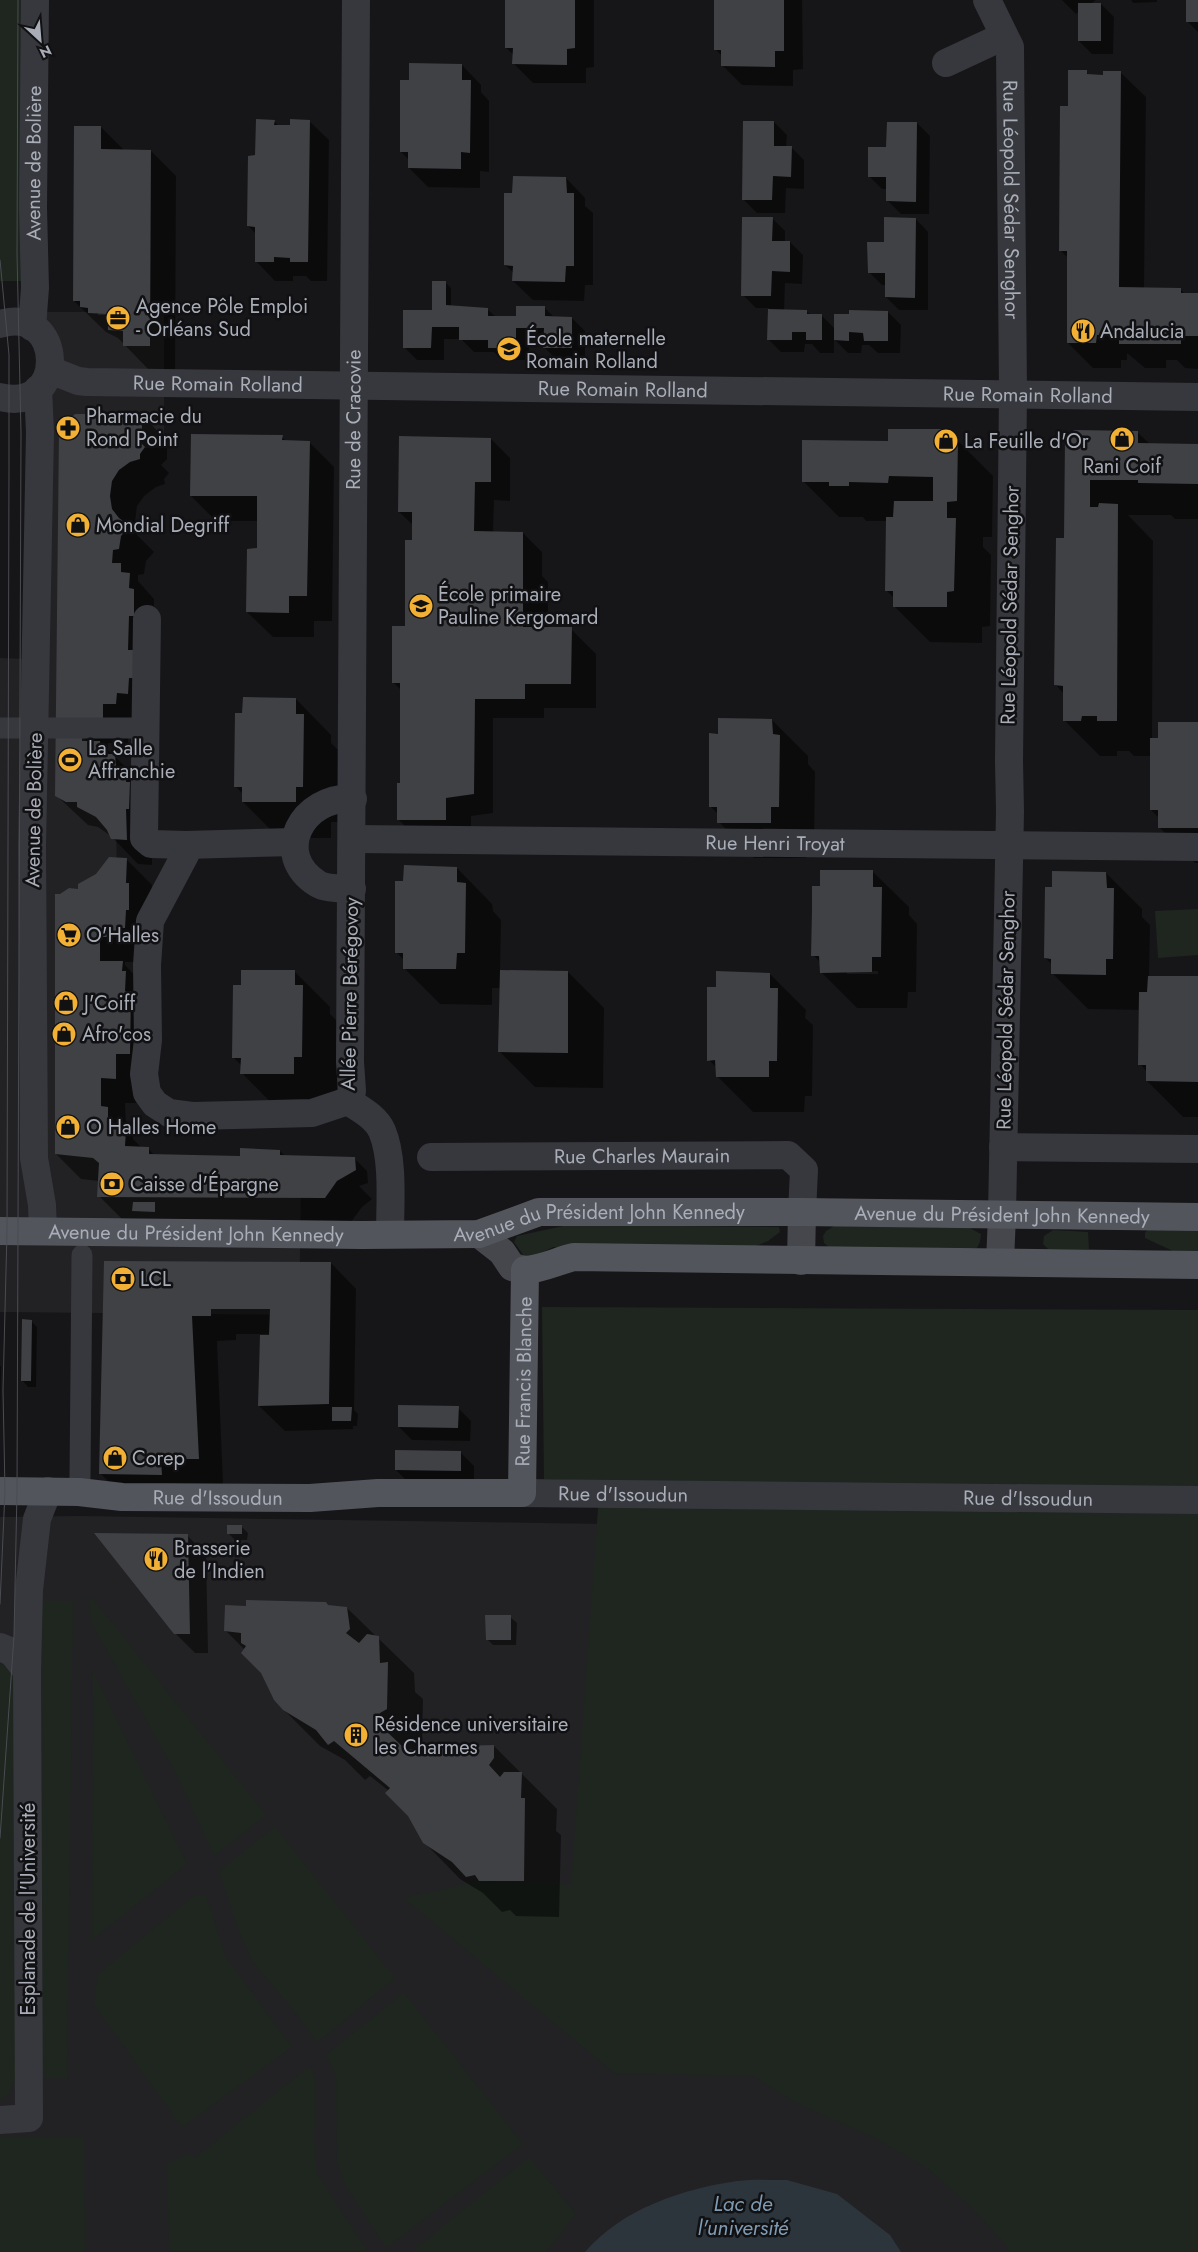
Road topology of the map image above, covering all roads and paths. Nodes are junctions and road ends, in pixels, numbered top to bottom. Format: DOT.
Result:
graph roads {
  1 [pos="35,0"];
  2 [pos="356,0"];
  3 [pos="987,0"];
  4 [pos="1004,36"];
  5 [pos="946,63"];
  6 [pos="0,324"];
  7 [pos="32,326"];
  8 [pos="44,379"];
  9 [pos="352,386"];
  10 [pos="1013,393"];
  11 [pos="0,397"];
  12 [pos="1198,397"];
  13 [pos="147,619"];
  14 [pos="0,728"];
  15 [pos="145,728"];
  16 [pos="353,799"];
  17 [pos="353,839"];
  18 [pos="294,842"];
  19 [pos="186,845"];
  20 [pos="1010,845"];
  21 [pos="1198,847"];
  22 [pos="352,889"];
  23 [pos="348,1101"];
  24 [pos="1003,1147"];
  25 [pos="1198,1149"];
  26 [pos="431,1157"];
  27 [pos="802,1212"];
  28 [pos="1002,1215"];
  29 [pos="1198,1218"];
  30 [pos="0,1231"];
  31 [pos="43,1231"];
  32 [pos="390,1234"];
  33 [pos="479,1234"];
  34 [pos="82,1254"];
  35 [pos="801,1261"];
  36 [pos="1000,1262"];
  37 [pos="1198,1265"];
  38 [pos="525,1270"];
  39 [pos="80,1478"];
  40 [pos="0,1491"];
  41 [pos="48,1492"];
  42 [pos="522,1493"];
  43 [pos="1198,1500"];
  44 [pos="0,1647"];
  45 [pos="28,1671"];
  46 [pos="0,2120"];
  1 -- 7 [label="street, Avenue de Bolière"];
  2 -- 9 [label="street, Rue de Cracovie"];
  3 -- 4 [label="street, Rue Léopold Sédar Senghor"];
  4 -- 5 [label="street"];
  4 -- 10 [label="street, Rue Léopold Sédar Senghor"];
  6 -- 7 [label="street"];
  7 -- 8 [label="street, Avenue de Bolière"];
  8 -- 9 [label="street, Rue Romain Rolland"];
  8 -- 11 [label="street"];
  8 -- 31 [label="street, Avenue de Bolière"];
  9 -- 10 [label="street, Rue Romain Rolland"];
  9 -- 16 [label="street, Rue de Cracovie"];
  10 -- 12 [label="street, Rue Romain Rolland"];
  10 -- 20 [label="street, Rue Léopold Sédar Senghor"];
  13 -- 15 [label="street"];
  14 -- 15 [label="street"];
  15 -- 19 [label="street"];
  16 -- 17 [label="street, Rue de Cracovie"];
  16 -- 18 [label="street"];
  17 -- 20 [label="street, Rue Henri Troyat"];
  17 -- 22 [label="street, Allée Pierre Bérégovoy"];
  18 -- 19 [label="street"];
  18 -- 22 [label="street"];
  19 -- 23 [label="street, Allée Pierre Bérégovoy"];
  20 -- 21 [label="street, Rue Henri Troyat"];
  20 -- 24 [label="street, Rue Léopold Sédar Senghor"];
  22 -- 23 [label="street, Allée Pierre Bérégovoy"];
  23 -- 32 [label="street"];
  24 -- 25 [label="street"];
  24 -- 28 [label="street, Rue Léopold Sédar Senghor"];
  26 -- 27 [label="street, Rue Charles Maurain"];
  27 -- 28 [label="main road, Avenue du Président John Kennedy"];
  27 -- 33 [label="main road, Avenue du Président John Kennedy"];
  27 -- 35 [label="main road"];
  28 -- 29 [label="main road, Avenue du Président John Kennedy"];
  28 -- 36 [label="main road"];
  30 -- 31 [label="main road, Avenue du Président John Kennedy"];
  31 -- 32 [label="main road, Avenue du Président John Kennedy"];
  32 -- 33 [label="main road, Avenue du Président John Kennedy"];
  33 -- 38 [label="main road"];
  34 -- 39 [label="street"];
  35 -- 36 [label="main road, Avenue du Président John Kennedy"];
  35 -- 38 [label="main road, Avenue du Président John Kennedy"];
  36 -- 37 [label="main road, Avenue du Président John Kennedy"];
  38 -- 42 [label="main road, Rue Francis Blanche"];
  40 -- 41 [label="main road, Rue d'Issoudun"];
  41 -- 42 [label="main road, Rue d'Issoudun"];
  41 -- 45 [label="street, Esplanade de l'Université"];
  42 -- 43 [label="street, Rue d'Issoudun"];
  44 -- 45 [label="street"];
  45 -- 46 [label="street, Esplanade de l'Université"];
}
